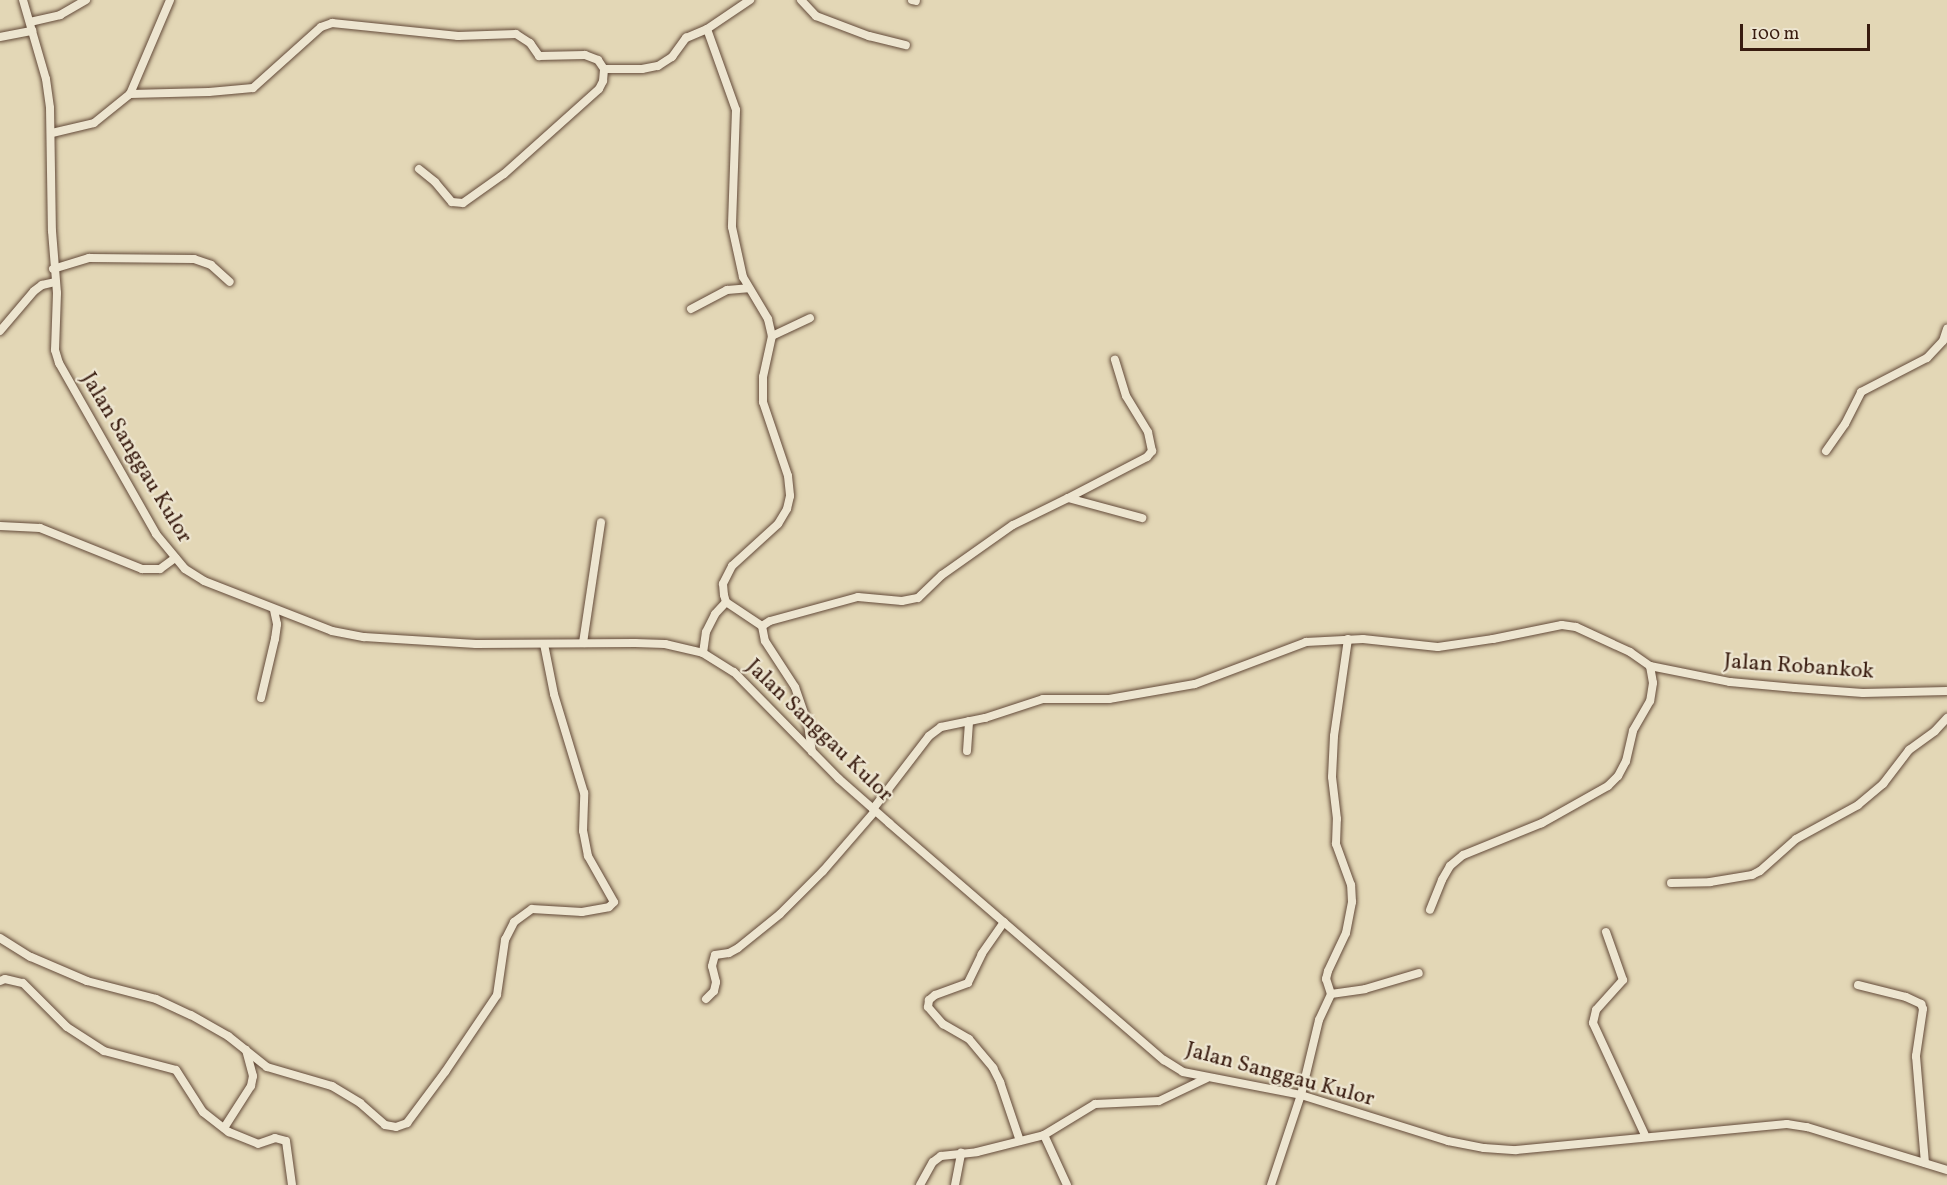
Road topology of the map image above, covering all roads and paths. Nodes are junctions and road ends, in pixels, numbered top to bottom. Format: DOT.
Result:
graph roads {
  1 [pos="23,0"];
  2 [pos="86,0"];
  3 [pos="170,0"];
  4 [pos="750,0"];
  5 [pos="801,0"];
  6 [pos="30,22"];
  7 [pos="707,29"];
  8 [pos="32,31"];
  9 [pos="0,37"];
  10 [pos="906,45"];
  11 [pos="604,69"];
  12 [pos="130,94"];
  13 [pos="52,133"];
  14 [pos="419,169"];
  15 [pos="54,269"];
  16 [pos="55,282"];
  17 [pos="230,282"];
  18 [pos="748,288"];
  19 [pos="691,309"];
  20 [pos="810,318"];
  21 [pos="1947,329"];
  22 [pos="0,332"];
  23 [pos="772,336"];
  24 [pos="1115,360"];
  25 [pos="1826,451"];
  26 [pos="1068,498"];
  27 [pos="1142,518"];
  28 [pos="601,522"];
  29 [pos="0,526"];
  30 [pos="175,558"];
  31 [pos="726,602"];
  32 [pos="274,610"];
  33 [pos="762,626"];
  34 [pos="1348,639"];
  35 [pos="583,643"];
  36 [pos="544,644"];
  37 [pos="702,653"];
  38 [pos="1650,666"];
  39 [pos="1947,691"];
  40 [pos="261,698"];
  41 [pos="1947,718"];
  42 [pos="969,721"];
  43 [pos="967,751"];
  44 [pos="812,752"];
  45 [pos="874,810"];
  46 [pos="1671,883"];
  47 [pos="1430,910"];
  48 [pos="1004,922"];
  49 [pos="1606,932"];
  50 [pos="0,938"];
  51 [pos="1419,973"];
  52 [pos="0,981"];
  53 [pos="1858,985"];
  54 [pos="1331,994"];
  55 [pos="706,999"];
  56 [pos="246,1050"];
  57 [pos="1207,1078"];
  58 [pos="1300,1095"];
  59 [pos="224,1128"];
  60 [pos="1044,1135"];
  61 [pos="1645,1136"];
  62 [pos="1020,1141"];
  63 [pos="961,1153"];
  64 [pos="1925,1163"];
  65 [pos="1947,1170"];
  66 [pos="292,1185"];
  67 [pos="920,1185"];
  68 [pos="955,1185"];
  69 [pos="1066,1185"];
  70 [pos="1271,1185"];
  1 -- 6 [label="street, Jalan Sanggau Kulor"];
  2 -- 6 [label="street"];
  3 -- 12 [label="street"];
  4 -- 7 [label="street"];
  5 -- 10 [label="street"];
  6 -- 8 [label="street, Jalan Sanggau Kulor"];
  7 -- 11 [label="street"];
  7 -- 18 [label="street"];
  8 -- 9 [label="street"];
  8 -- 13 [label="street, Jalan Sanggau Kulor"];
  11 -- 12 [label="street"];
  11 -- 14 [label="street"];
  12 -- 13 [label="street"];
  13 -- 15 [label="street, Jalan Sanggau Kulor"];
  15 -- 16 [label="street, Jalan Sanggau Kulor"];
  15 -- 17 [label="street"];
  16 -- 22 [label="street"];
  16 -- 30 [label="street, Jalan Sanggau Kulor"];
  18 -- 19 [label="street"];
  18 -- 23 [label="street"];
  20 -- 23 [label="street"];
  21 -- 25 [label="street"];
  23 -- 31 [label="street"];
  24 -- 26 [label="street"];
  26 -- 27 [label="street"];
  26 -- 33 [label="street"];
  28 -- 35 [label="street"];
  29 -- 30 [label="street"];
  30 -- 32 [label="street, Jalan Sanggau Kulor"];
  31 -- 33 [label="street"];
  31 -- 37 [label="street"];
  32 -- 36 [label="street, Jalan Sanggau Kulor"];
  32 -- 40 [label="street"];
  33 -- 44 [label="street"];
  34 -- 38 [label="street"];
  34 -- 42 [label="street"];
  34 -- 54 [label="street"];
  35 -- 36 [label="street, Jalan Sanggau Kulor"];
  35 -- 37 [label="street, Jalan Sanggau Kulor"];
  36 -- 56 [label="street"];
  37 -- 44 [label="street, Jalan Sanggau Kulor"];
  38 -- 39 [label="street, Jalan Robankok"];
  38 -- 47 [label="street"];
  41 -- 46 [label="street"];
  42 -- 43 [label="street"];
  42 -- 45 [label="street"];
  44 -- 45 [label="street, Jalan Sanggau Kulor"];
  45 -- 48 [label="street, Jalan Sanggau Kulor"];
  45 -- 55 [label="street"];
  48 -- 57 [label="street, Jalan Sanggau Kulor"];
  48 -- 62 [label="street"];
  49 -- 61 [label="street"];
  50 -- 56 [label="street"];
  51 -- 54 [label="street"];
  52 -- 59 [label="street"];
  53 -- 64 [label="street"];
  54 -- 58 [label="street"];
  56 -- 59 [label="street"];
  57 -- 58 [label="street, Jalan Sanggau Kulor"];
  57 -- 60 [label="street"];
  58 -- 61 [label="street, Jalan Sanggau Kulor"];
  58 -- 70 [label="street"];
  59 -- 66 [label="street"];
  60 -- 62 [label="street"];
  60 -- 69 [label="street"];
  61 -- 64 [label="street, Jalan Sanggau Kulor"];
  62 -- 63 [label="street"];
  63 -- 67 [label="street"];
  63 -- 68 [label="street"];
  64 -- 65 [label="street, Jalan Sanggau Kulor"];
}
